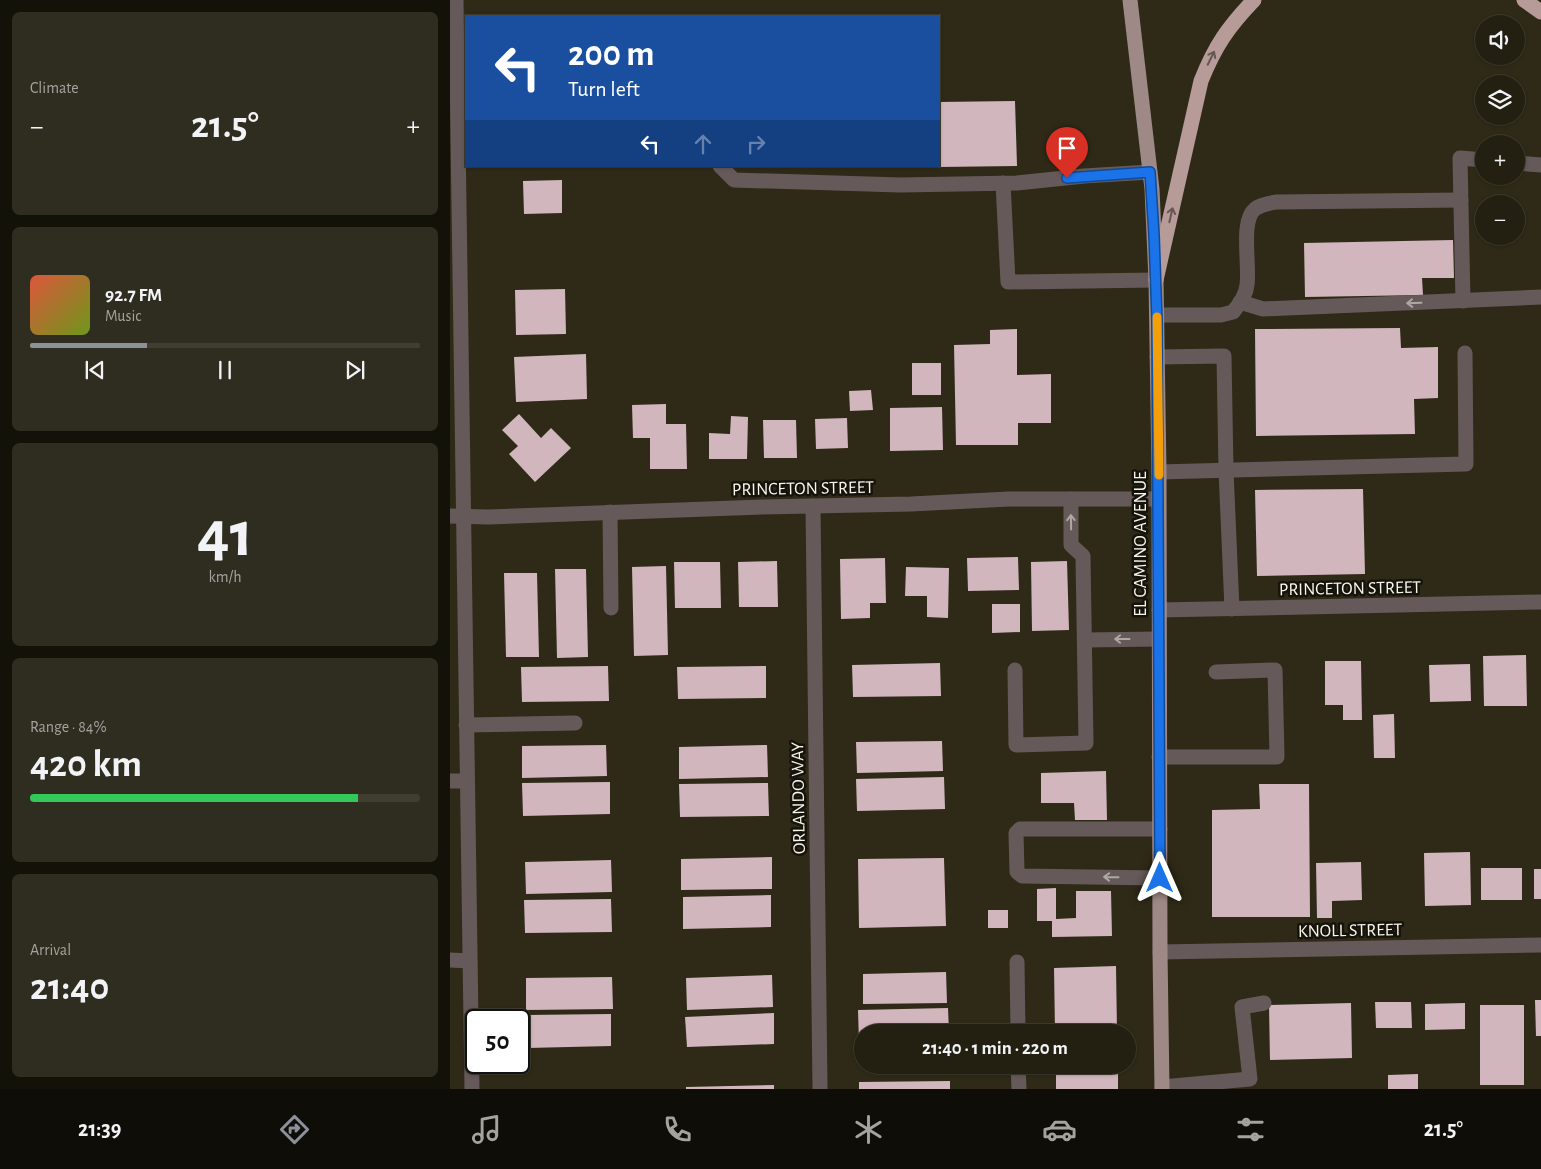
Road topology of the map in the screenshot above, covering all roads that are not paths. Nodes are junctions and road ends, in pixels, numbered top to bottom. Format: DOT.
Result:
graph roads {
  1 [pos="456,0"];
  2 [pos="1130,0"];
  3 [pos="1254,0"];
  4 [pos="1524,0"];
  5 [pos="1541,12"];
  6 [pos="458,95"];
  7 [pos="1475,159"];
  8 [pos="1525,164"];
  9 [pos="1541,165"];
  10 [pos="721,167"];
  11 [pos="1150,172"];
  12 [pos="1003,183"];
  13 [pos="1461,200"];
  14 [pos="1156,280"];
  15 [pos="1541,297"];
  16 [pos="1463,301"];
  17 [pos="1240,302"];
  18 [pos="1157,315"];
  19 [pos="1464,353"];
  20 [pos="1157,357"];
  21 [pos="1226,470"];
  22 [pos="1159,472"];
  23 [pos="1071,499"];
  24 [pos="1158,500"];
  25 [pos="812,506"];
  26 [pos="610,512"];
  27 [pos="456,516"];
  28 [pos="1541,602"];
  29 [pos="611,608"];
  30 [pos="1232,609"];
  31 [pos="1159,610"];
  32 [pos="1159,639"];
  33 [pos="1085,640"];
  34 [pos="1015,670"];
  35 [pos="1216,672"];
  36 [pos="575,723"];
  37 [pos="466,725"];
  38 [pos="1159,757"];
  39 [pos="450,781"];
  40 [pos="467,781"];
  41 [pos="1160,829"];
  42 [pos="1160,878"];
  43 [pos="1541,945"];
  44 [pos="1160,952"];
  45 [pos="450,960"];
  46 [pos="470,961"];
  47 [pos="1017,962"];
  48 [pos="1264,1003"];
  49 [pos="1018,1024"];
  50 [pos="1018,1074"];
  51 [pos="1162,1088"];
  52 [pos="472,1089"];
  53 [pos="820,1089"];
  54 [pos="1019,1089"];
  1 -- 6 [label="street"];
  2 -- 11 [label="main road, EL CAMINO AVENUE"];
  14 -- 3 [label="highway, one-way"];
  4 -- 5 [label="highway"];
  6 -- 27 [label="street"];
  7 -- 13 [label="street"];
  8 -- 9 [label="street"];
  10 -- 12 [label="street"];
  11 -- 12 [label="street"];
  11 -- 14 [label="main road, EL CAMINO AVENUE"];
  12 -- 14 [label="street"];
  13 -- 16 [label="street"];
  13 -- 17 [label="street"];
  14 -- 18 [label="main road, EL CAMINO AVENUE"];
  15 -- 16 [label="street"];
  16 -- 17 [label="street, one-way"];
  17 -- 18 [label="street"];
  18 -- 20 [label="main road, EL CAMINO AVENUE"];
  19 -- 21 [label="street"];
  20 -- 21 [label="street"];
  20 -- 22 [label="main road, EL CAMINO AVENUE"];
  21 -- 22 [label="street"];
  21 -- 30 [label="street"];
  22 -- 24 [label="main road, EL CAMINO AVENUE"];
  23 -- 24 [label="street, PRINCETON STREET"];
  23 -- 25 [label="street, PRINCETON STREET"];
  33 -- 23 [label="street, one-way"];
  24 -- 31 [label="main road, EL CAMINO AVENUE"];
  25 -- 26 [label="street, PRINCETON STREET"];
  25 -- 53 [label="street, ORLANDO WAY"];
  26 -- 27 [label="street, PRINCETON STREET"];
  26 -- 29 [label="street"];
  27 -- 37 [label="street"];
  28 -- 30 [label="street, PRINCETON STREET"];
  30 -- 31 [label="street, PRINCETON STREET"];
  31 -- 32 [label="main road, EL CAMINO AVENUE"];
  32 -- 33 [label="street, one-way"];
  32 -- 38 [label="main road, EL CAMINO AVENUE"];
  33 -- 34 [label="street"];
  35 -- 38 [label="street"];
  36 -- 37 [label="street"];
  37 -- 40 [label="street"];
  38 -- 41 [label="main road, EL CAMINO AVENUE"];
  39 -- 40 [label="street"];
  40 -- 46 [label="street"];
  41 -- 42 [label="main road, EL CAMINO AVENUE"];
  42 -- 41 [label="street, one-way"];
  42 -- 44 [label="main road, EL CAMINO AVENUE"];
  43 -- 44 [label="street, KNOLL STREET"];
  44 -- 51 [label="main road, EL CAMINO AVENUE"];
  45 -- 46 [label="street"];
  46 -- 52 [label="street"];
  47 -- 49 [label="street"];
  48 -- 51 [label="street"];
  50 -- 54 [label="street"];
}
